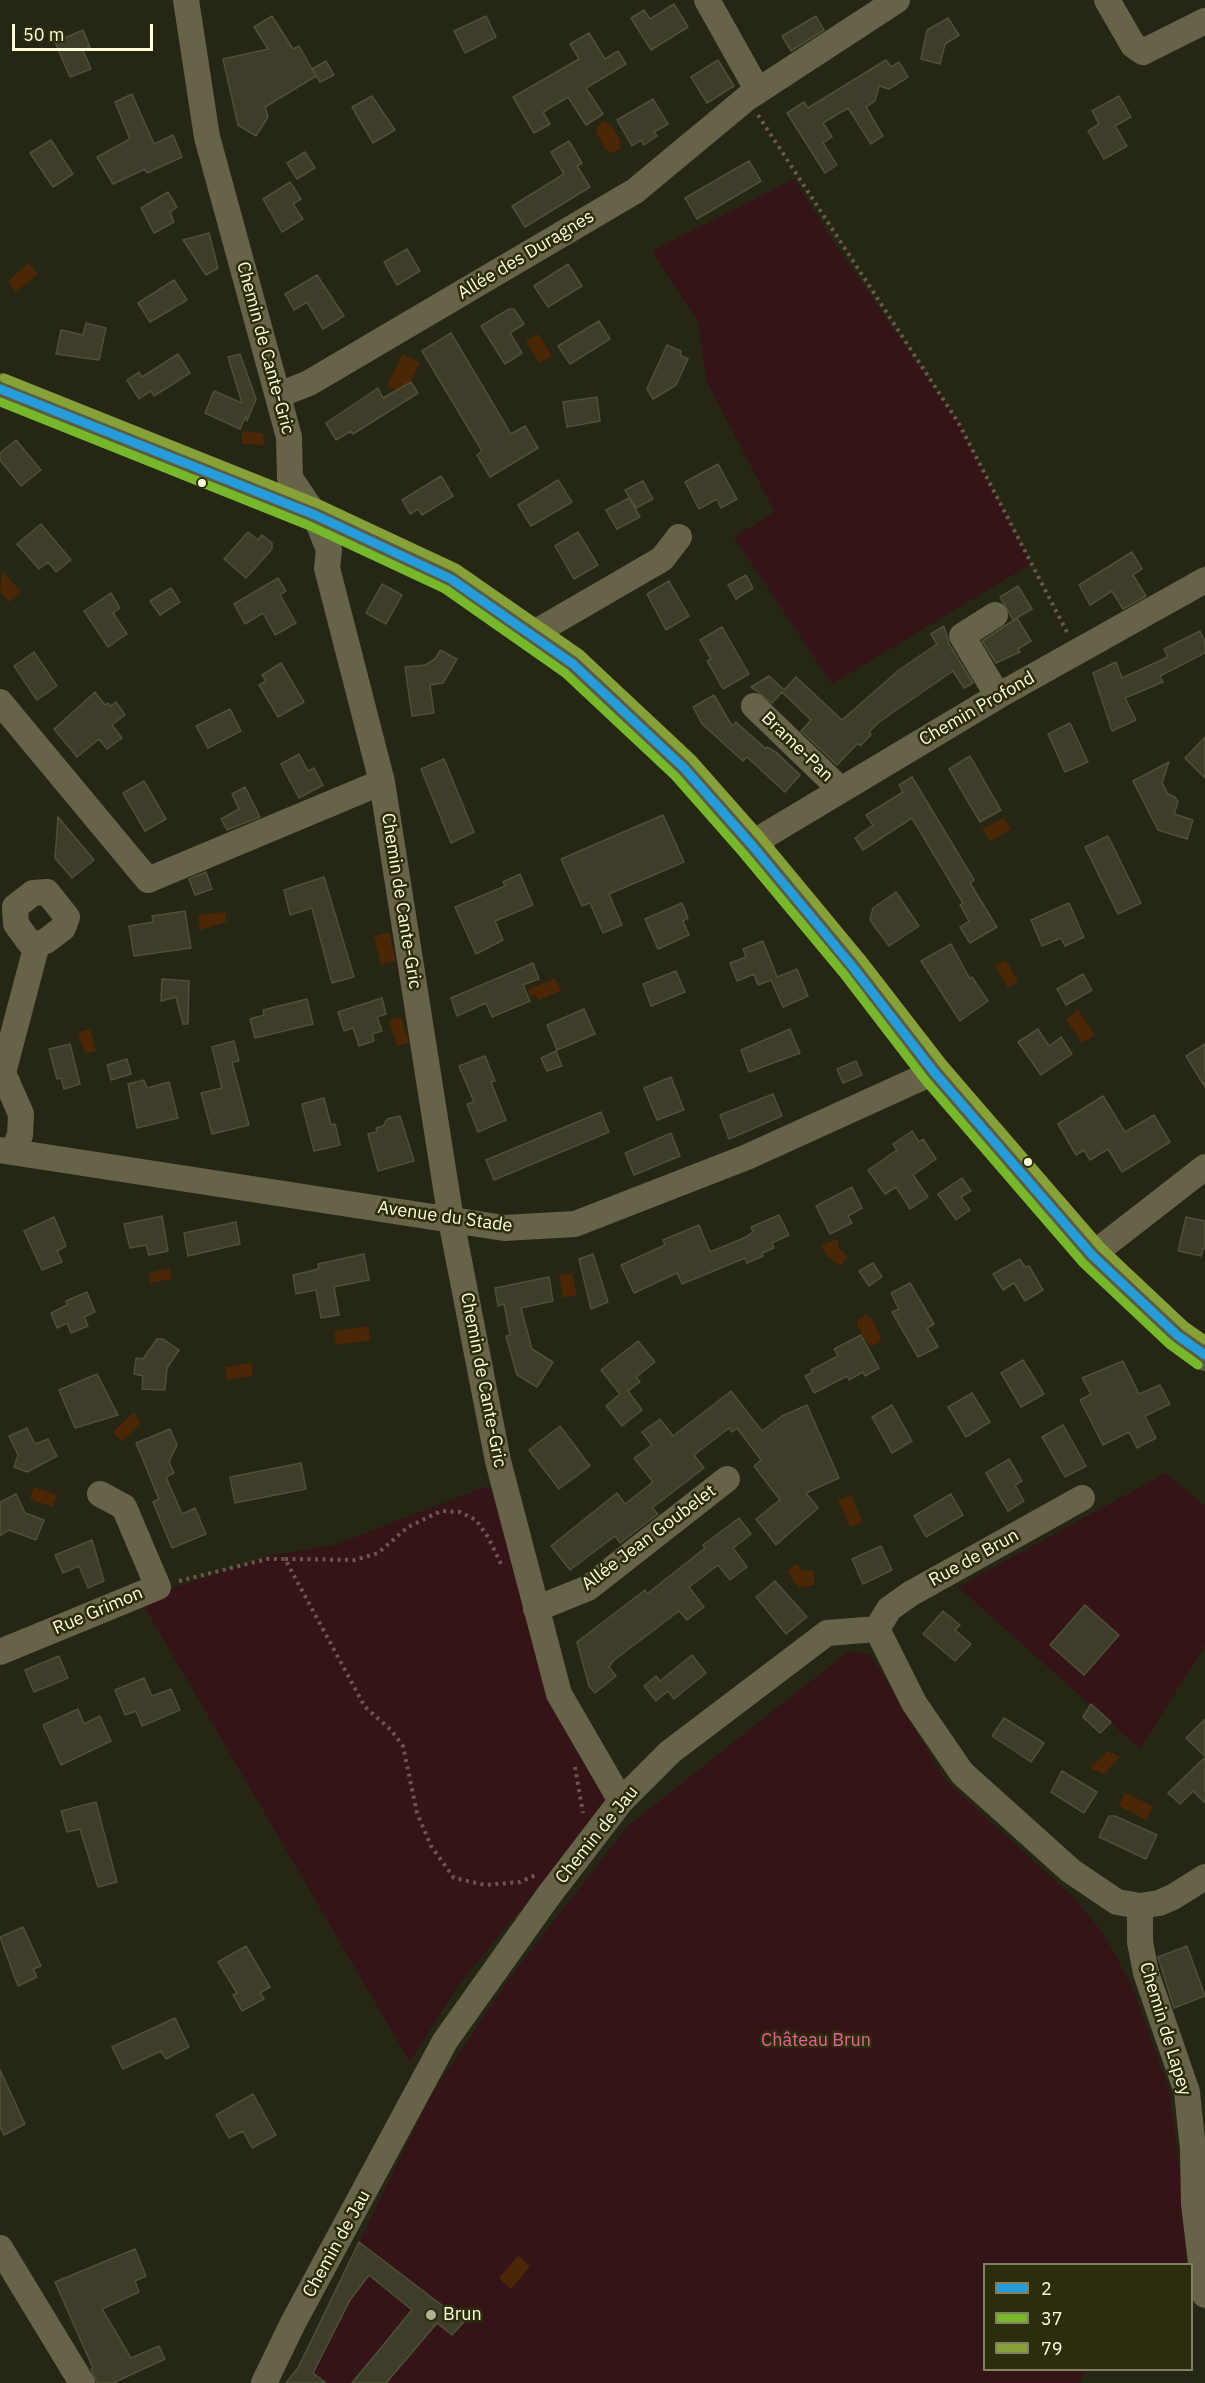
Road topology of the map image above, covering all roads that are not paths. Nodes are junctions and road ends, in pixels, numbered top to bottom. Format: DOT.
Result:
graph roads {
  1 [pos="186,0"];
  2 [pos="707,0"];
  3 [pos="897,0"];
  4 [pos="1107,0"];
  5 [pos="1205,21"];
  6 [pos="752,94"];
  7 [pos="0,389"];
  8 [pos="279,395"];
  9 [pos="315,515"];
  10 [pos="679,537"];
  11 [pos="1205,580"];
  12 [pos="995,615"];
  13 [pos="531,635"];
  14 [pos="998,696"];
  15 [pos="0,702"];
  16 [pos="754,706"];
  17 [pos="382,782"];
  18 [pos="840,789"];
  19 [pos="752,844"];
  20 [pos="37,944"];
  21 [pos="934,1072"];
  22 [pos="7,1151"];
  23 [pos="1205,1167"];
  24 [pos="451,1220"];
  25 [pos="1092,1255"];
  26 [pos="1205,1355"];
  27 [pos="727,1479"];
  28 [pos="100,1494"];
  29 [pos="1082,1498"];
  30 [pos="536,1609"];
  31 [pos="877,1629"];
  32 [pos="0,1652"];
  33 [pos="621,1801"];
  34 [pos="1205,1877"];
  35 [pos="1140,1906"];
  36 [pos="0,2248"];
  37 [pos="1205,2295"];
  38 [pos="79,2378"];
  39 [pos="264,2383"];
  1 -- 8 [label="street, Chemin de Cante-Gric"];
  2 -- 6 [label="street"];
  3 -- 6 [label="street, Allée des Duragnes"];
  4 -- 5 [label="street"];
  6 -- 8 [label="street, Allée des Duragnes"];
  7 -- 9 [label="main road"];
  8 -- 9 [label="street, Chemin de Cante-Gric"];
  9 -- 13 [label="main road"];
  9 -- 17 [label="street, Chemin de Cante-Gric"];
  10 -- 13 [label="street"];
  11 -- 14 [label="street, Chemin Profond"];
  12 -- 14 [label="street"];
  13 -- 19 [label="main road"];
  14 -- 18 [label="street, Chemin Profond"];
  15 -- 17 [label="street"];
  16 -- 18 [label="street, Brame-Pan"];
  17 -- 24 [label="street, Chemin de Cante-Gric"];
  18 -- 19 [label="street, Chemin Profond"];
  19 -- 21 [label="main road"];
  20 -- 22 [label="street"];
  21 -- 24 [label="street, Avenue du Stade"];
  21 -- 25 [label="main road"];
  22 -- 24 [label="street, Avenue du Stade"];
  23 -- 25 [label="street"];
  24 -- 30 [label="street, Chemin de Cante-Gric"];
  25 -- 26 [label="main road"];
  27 -- 30 [label="street, Allée Jean Goubelet"];
  28 -- 32 [label="street, Rue Grimon"];
  29 -- 31 [label="street, Rue de Brun"];
  30 -- 33 [label="street, Chemin de Cante-Gric"];
  31 -- 33 [label="street, Chemin de Jau"];
  31 -- 35 [label="street"];
  33 -- 39 [label="street, Chemin de Jau"];
  34 -- 35 [label="street"];
  35 -- 37 [label="street, Chemin de Lapey"];
  36 -- 38 [label="street"];
}
